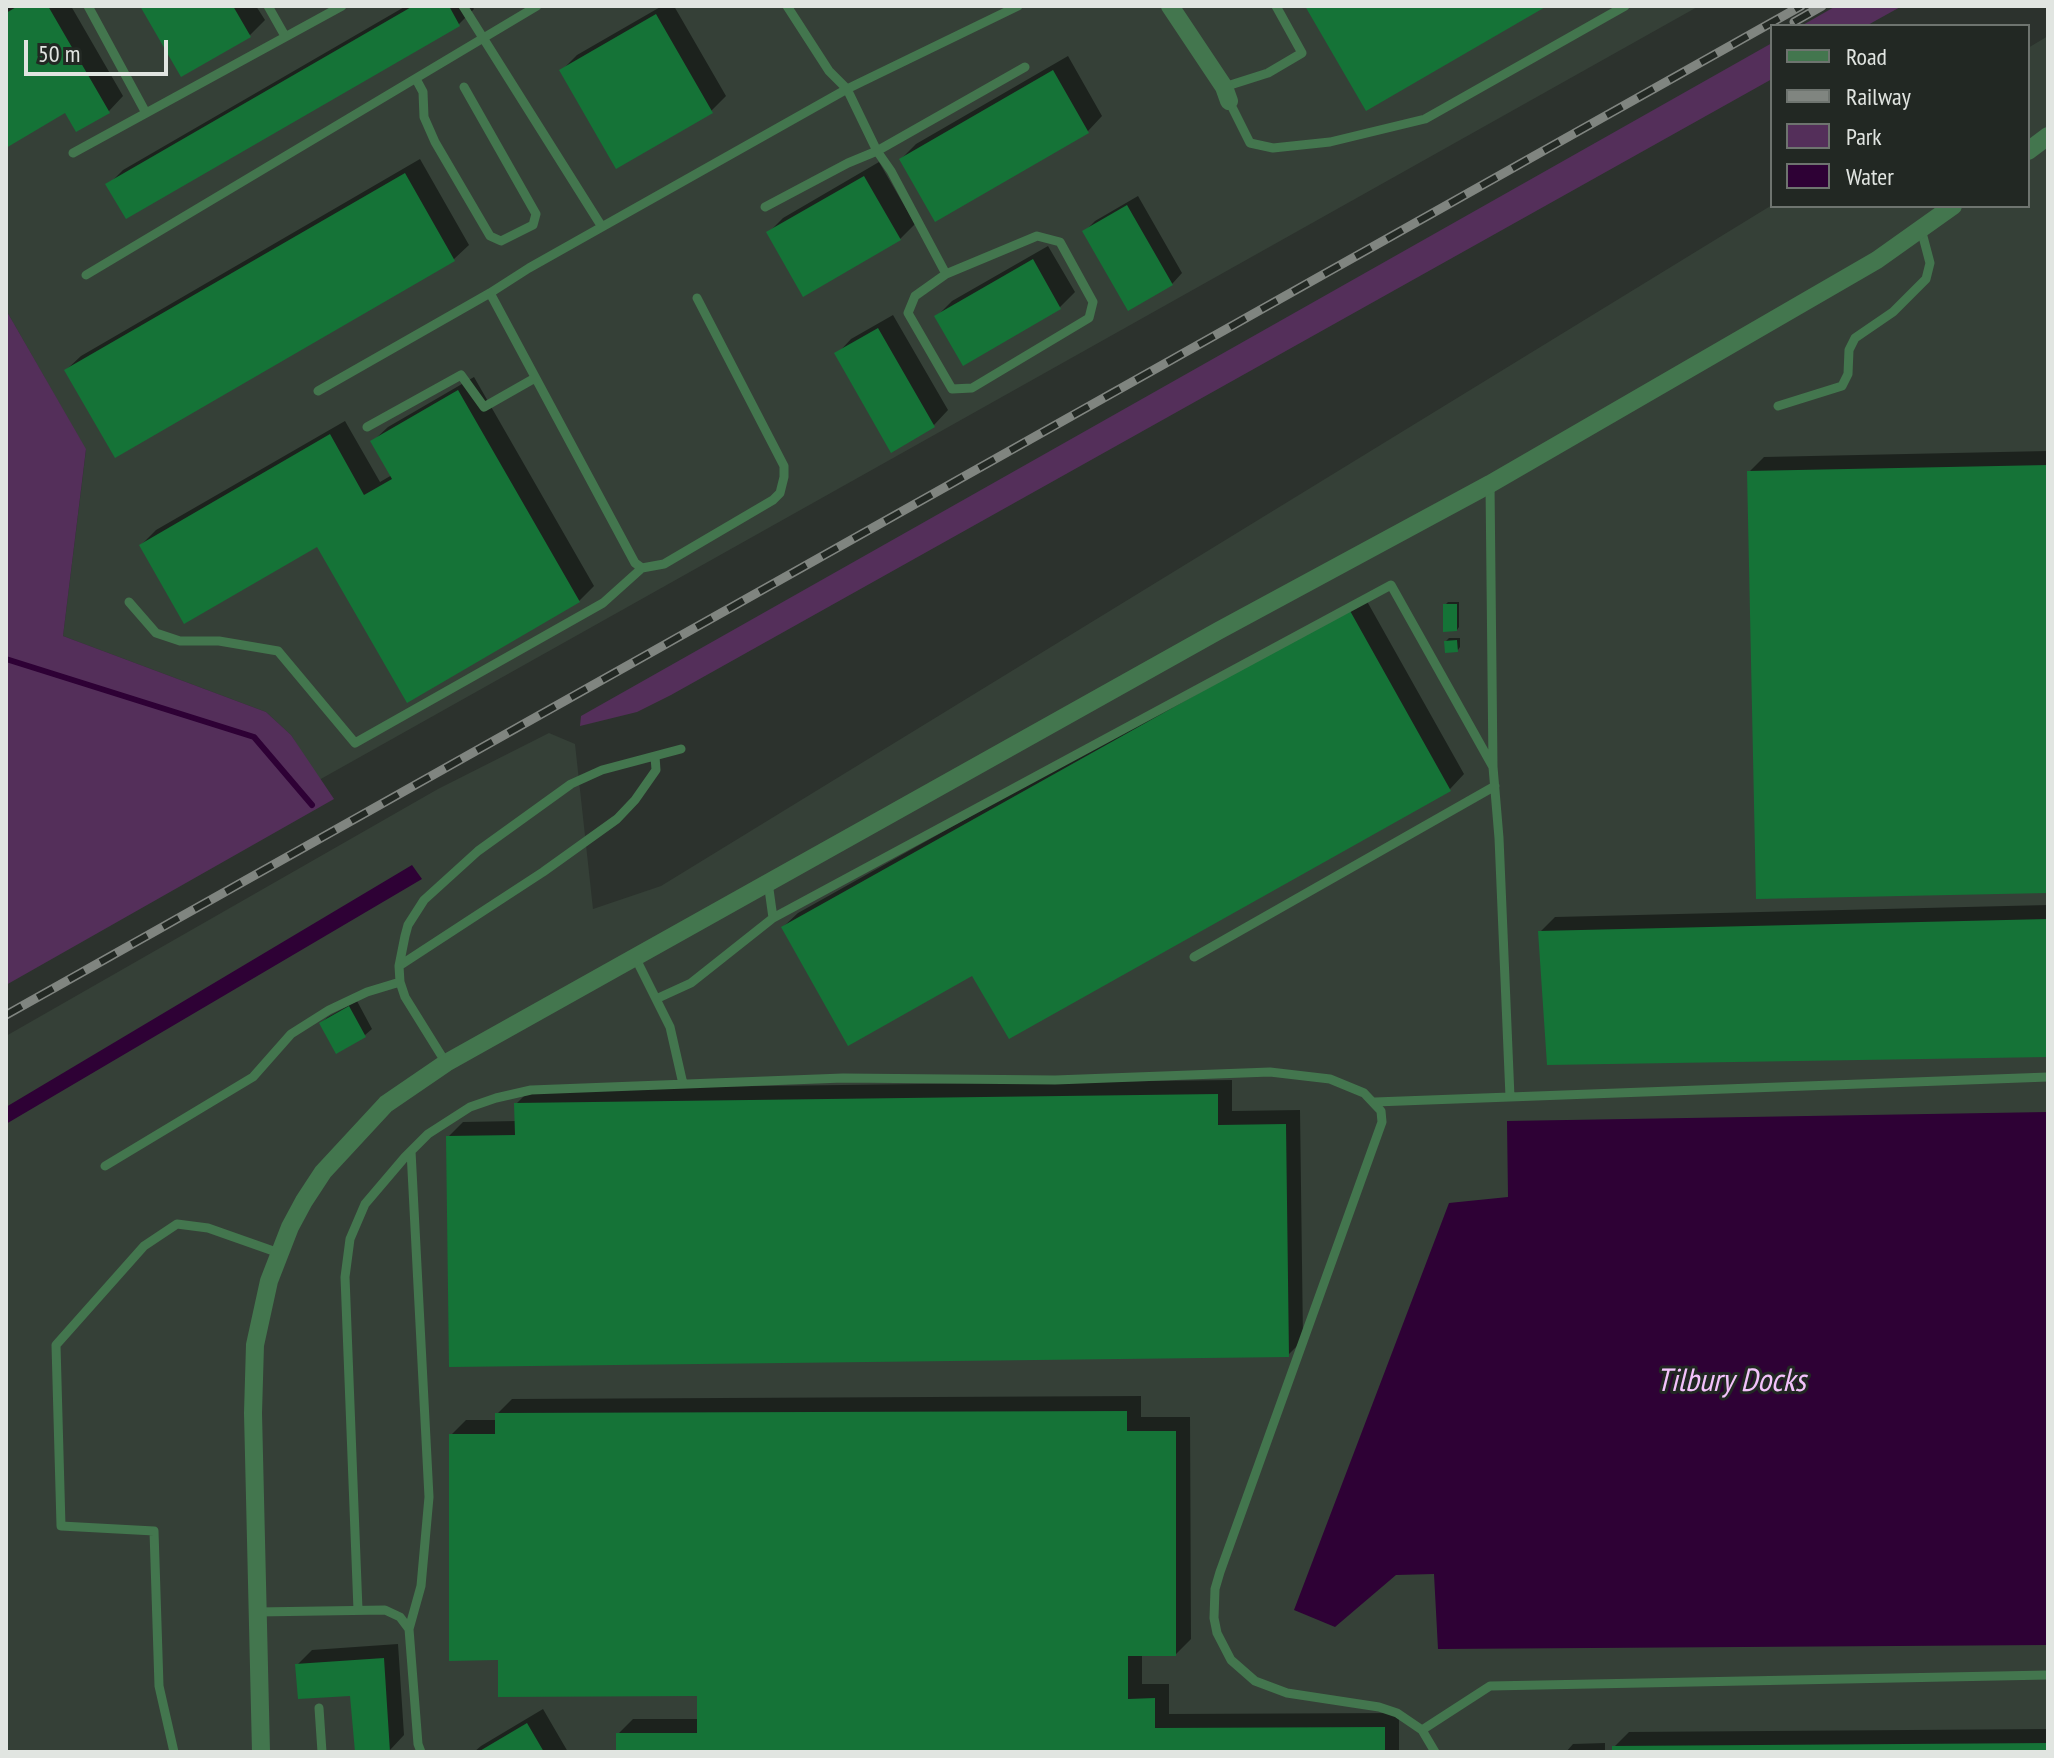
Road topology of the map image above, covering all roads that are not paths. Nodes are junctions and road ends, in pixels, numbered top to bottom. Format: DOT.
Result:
graph roads {
  1 [pos="88,6"];
  2 [pos="268,6"];
  3 [pos="342,6"];
  4 [pos="463,6"];
  5 [pos="537,6"];
  6 [pos="787,6"];
  7 [pos="1018,6"];
  8 [pos="1170,6"];
  9 [pos="1276,6"];
  10 [pos="1625,6"];
  11 [pos="285,36"];
  12 [pos="484,38"];
  13 [pos="1025,67"];
  14 [pos="416,79"];
  15 [pos="464,87"];
  16 [pos="847,89"];
  17 [pos="1226,94"];
  18 [pos="146,113"];
  19 [pos="2048,136"];
  20 [pos="2030,150"];
  21 [pos="877,151"];
  22 [pos="73,153"];
  23 [pos="765,207"];
  24 [pos="1950,208"];
  25 [pos="602,227"];
  26 [pos="1921,229"];
  27 [pos="946,274"];
  28 [pos="86,275"];
  29 [pos="490,293"];
  30 [pos="697,298"];
  31 [pos="535,378"];
  32 [pos="318,391"];
  33 [pos="1778,406"];
  34 [pos="367,427"];
  35 [pos="1490,484"];
  36 [pos="642,568"];
  37 [pos="129,602"];
  38 [pos="681,749"];
  39 [pos="655,756"];
  40 [pos="1493,767"];
  41 [pos="1495,786"];
  42 [pos="768,882"];
  43 [pos="773,918"];
  44 [pos="635,957"];
  45 [pos="1194,957"];
  46 [pos="399,966"];
  47 [pos="400,982"];
  48 [pos="656,999"];
  49 [pos="446,1063"];
  50 [pos="2048,1077"];
  51 [pos="683,1084"];
  52 [pos="1510,1097"];
  53 [pos="1375,1102"];
  54 [pos="411,1151"];
  55 [pos="105,1166"];
  56 [pos="279,1253"];
  57 [pos="358,1610"];
  58 [pos="257,1612"];
  59 [pos="409,1629"];
  60 [pos="2048,1675"];
  61 [pos="319,1708"];
  62 [pos="1422,1730"];
  63 [pos="174,1752"];
  64 [pos="261,1752"];
  65 [pos="322,1752"];
  66 [pos="421,1752"];
  67 [pos="1435,1752"];
  1 -- 18 [label="lane"];
  2 -- 11 [label="lane"];
  3 -- 11 [label="lane"];
  4 -- 12 [label="lane"];
  5 -- 12 [label="lane"];
  6 -- 16 [label="lane"];
  7 -- 16 [label="lane"];
  8 -- 17 [label="street"];
  9 -- 17 [label="lane"];
  10 -- 17 [label="lane"];
  11 -- 18 [label="lane"];
  12 -- 14 [label="lane"];
  12 -- 25 [label="lane"];
  13 -- 21 [label="lane"];
  14 -- 15 [label="lane"];
  14 -- 28 [label="lane"];
  16 -- 21 [label="lane"];
  16 -- 25 [label="lane"];
  18 -- 22 [label="lane"];
  19 -- 20 [label="street"];
  21 -- 23 [label="lane"];
  21 -- 27 [label="lane"];
  24 -- 26 [label="street"];
  25 -- 29 [label="lane"];
  26 -- 33 [label="lane"];
  26 -- 35 [label="street"];
  27 -- 27 [label="lane"];
  29 -- 31 [label="lane"];
  29 -- 32 [label="lane"];
  30 -- 36 [label="lane"];
  31 -- 34 [label="lane"];
  31 -- 36 [label="lane"];
  35 -- 40 [label="lane"];
  35 -- 42 [label="street"];
  36 -- 37 [label="lane"];
  38 -- 39 [label="lane"];
  39 -- 46 [label="lane"];
  39 -- 46 [label="lane"];
  40 -- 41 [label="lane"];
  40 -- 43 [label="lane"];
  41 -- 45 [label="lane"];
  41 -- 52 [label="lane"];
  42 -- 43 [label="lane"];
  42 -- 44 [label="street"];
  43 -- 48 [label="lane"];
  44 -- 48 [label="lane"];
  44 -- 49 [label="street"];
  46 -- 47 [label="lane"];
  47 -- 49 [label="lane"];
  47 -- 55 [label="lane"];
  48 -- 51 [label="lane"];
  49 -- 56 [label="street"];
  50 -- 52 [label="lane"];
  51 -- 53 [label="lane"];
  51 -- 54 [label="lane"];
  52 -- 53 [label="lane"];
  53 -- 62 [label="lane"];
  54 -- 57 [label="lane"];
  54 -- 59 [label="lane"];
  56 -- 58 [label="street"];
  56 -- 63 [label="lane"];
  57 -- 58 [label="lane"];
  57 -- 59 [label="lane"];
  58 -- 64 [label="street"];
  59 -- 66 [label="lane"];
  60 -- 62 [label="lane"];
  61 -- 65 [label="lane"];
  62 -- 67 [label="lane"];
}
